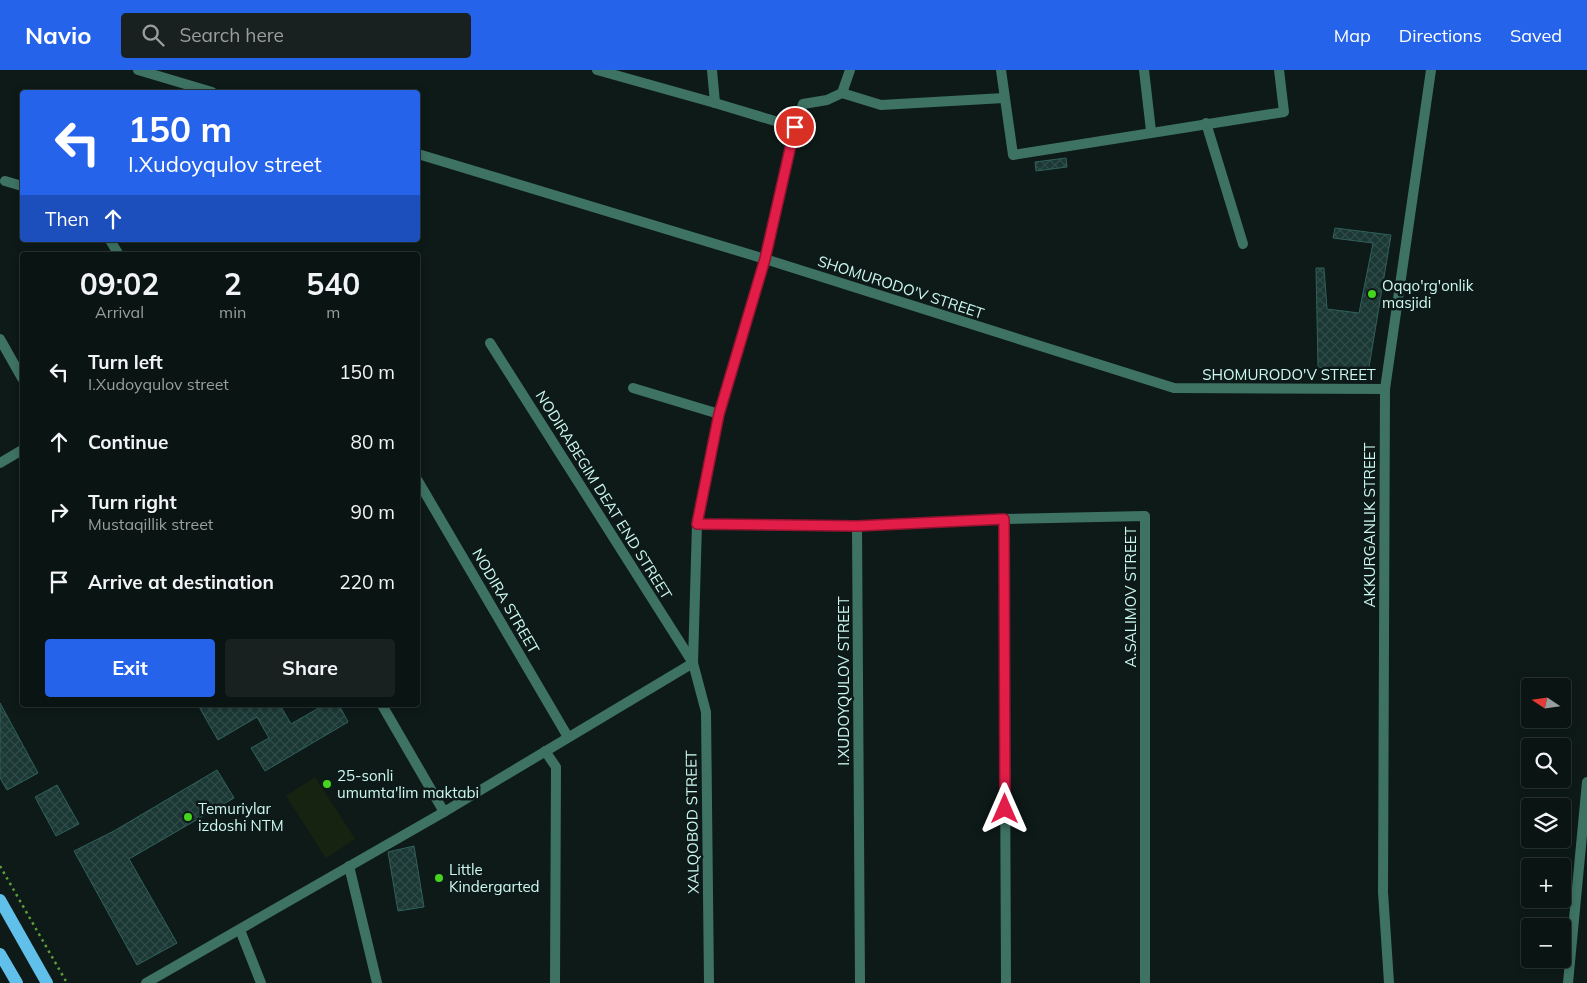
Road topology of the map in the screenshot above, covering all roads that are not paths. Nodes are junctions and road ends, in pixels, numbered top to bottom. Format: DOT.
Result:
graph roads {
  1 [pos="138,70"];
  2 [pos="597,70"];
  3 [pos="712,70"];
  4 [pos="850,70"];
  5 [pos="1001,70"];
  6 [pos="1144,70"];
  7 [pos="1279,70"];
  8 [pos="1431,70"];
  9 [pos="205,90"];
  10 [pos="842,93"];
  11 [pos="1004,98"];
  12 [pos="715,103"];
  13 [pos="1206,123"];
  14 [pos="795,127"];
  15 [pos="1150,131"];
  16 [pos="420,155"];
  17 [pos="5,181"];
  18 [pos="20,185"];
  19 [pos="1243,244"];
  20 [pos="765,259"];
  21 [pos="0,339"];
  22 [pos="490,343"];
  23 [pos="20,374"];
  24 [pos="633,388"];
  25 [pos="1385,389"];
  26 [pos="719,414"];
  27 [pos="20,451"];
  28 [pos="0,463"];
  29 [pos="420,484"];
  30 [pos="1004,519"];
  31 [pos="697,524"];
  32 [pos="857,526"];
  33 [pos="693,663"];
  34 [pos="383,707"];
  35 [pos="568,737"];
  36 [pos="545,751"];
  37 [pos="1587,788"];
  38 [pos="444,812"];
  39 [pos="349,866"];
  40 [pos="0,900"];
  41 [pos="240,930"];
  42 [pos="0,954"];
  43 [pos="17,983"];
  44 [pos="47,983"];
  45 [pos="146,983"];
  46 [pos="261,983"];
  47 [pos="377,983"];
  48 [pos="555,983"];
  49 [pos="709,983"];
  50 [pos="860,983"];
  51 [pos="1006,983"];
  52 [pos="1145,983"];
  53 [pos="1387,983"];
  54 [pos="1568,983"];
  1 -- 9 [label="street"];
  2 -- 12 [label="street"];
  3 -- 12 [label="street"];
  4 -- 10 [label="street"];
  5 -- 11 [label="street"];
  6 -- 15 [label="street"];
  7 -- 13 [label="street"];
  8 -- 25 [label="street, AKKURGANLIK STREET"];
  10 -- 11 [label="street"];
  10 -- 14 [label="street"];
  11 -- 15 [label="street"];
  12 -- 14 [label="street"];
  13 -- 15 [label="street"];
  13 -- 19 [label="street"];
  14 -- 20 [label="street"];
  16 -- 20 [label="street, SHOMURODO'V STREET"];
  17 -- 18 [label="street"];
  20 -- 25 [label="street, SHOMURODO'V STREET"];
  20 -- 26 [label="street"];
  21 -- 23 [label="street"];
  22 -- 33 [label="street, NODIRABEGIM DEAT END STREET"];
  24 -- 26 [label="street"];
  25 -- 53 [label="street, AKKURGANLIK STREET"];
  26 -- 31 [label="street"];
  27 -- 28 [label="street"];
  29 -- 35 [label="street, NODIRA STREET"];
  30 -- 32 [label="street"];
  30 -- 51 [label="street"];
  30 -- 52 [label="street, A.SALIMOV STREET"];
  31 -- 32 [label="street"];
  31 -- 33 [label="street"];
  32 -- 50 [label="street, I.ХUDOYQULOV STREET"];
  33 -- 35 [label="street"];
  33 -- 49 [label="street, ХALQOBOD STREET"];
  34 -- 38 [label="street"];
  35 -- 36 [label="street"];
  36 -- 38 [label="street"];
  36 -- 48 [label="street"];
  37 -- 54 [label="street"];
  38 -- 39 [label="street"];
  39 -- 41 [label="street"];
  39 -- 47 [label="street"];
  40 -- 44 [label="main road"];
  41 -- 45 [label="street"];
  41 -- 46 [label="street"];
  42 -- 43 [label="main road"];
}
